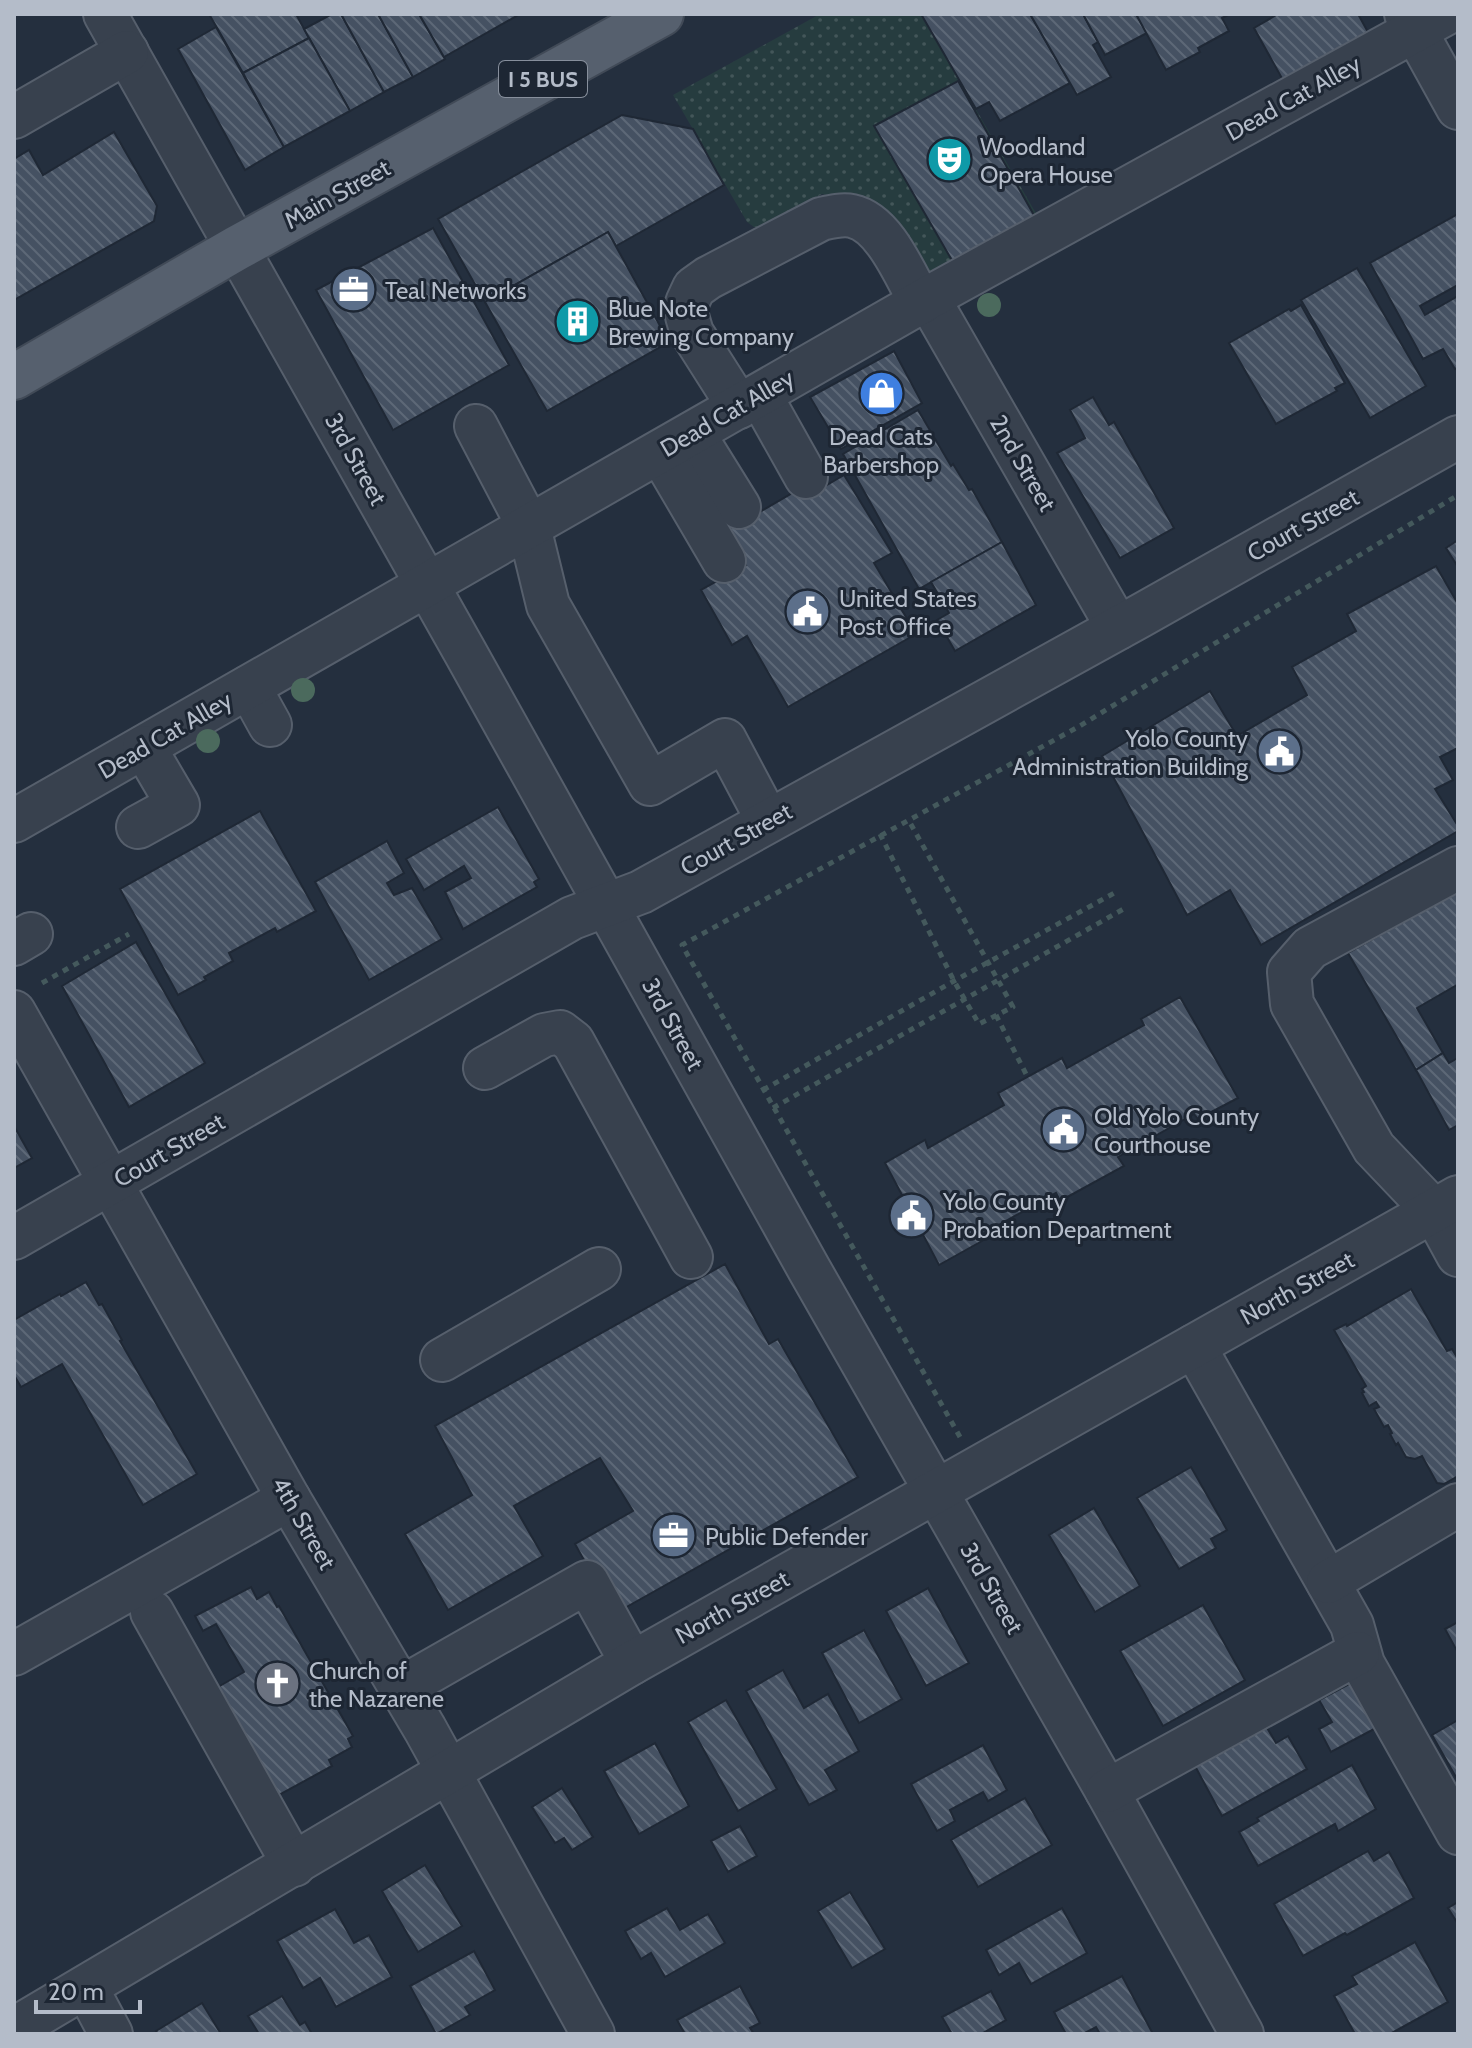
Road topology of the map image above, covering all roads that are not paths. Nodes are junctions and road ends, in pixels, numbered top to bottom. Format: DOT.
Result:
graph roads {
  1 [pos="105,14"];
  2 [pos="661,14"];
  3 [pos="1422,20"];
  4 [pos="127,52"];
  5 [pos="1458,108"];
  6 [pos="14,117"];
  7 [pos="237,248"];
  8 [pos="924,300"];
  9 [pos="14,377"];
  10 [pos="750,401"];
  11 [pos="476,426"];
  12 [pos="1458,437"];
  13 [pos="677,442"];
  14 [pos="806,477"];
  15 [pos="739,507"];
  16 [pos="529,527"];
  17 [pos="724,561"];
  18 [pos="427,585"];
  19 [pos="1118,628"];
  20 [pos="249,687"];
  21 [pos="270,725"];
  22 [pos="144,747"];
  23 [pos="14,821"];
  24 [pos="768,821"];
  25 [pos="138,827"];
  26 [pos="1458,868"];
  27 [pos="606,905"];
  28 [pos="28,998"];
  29 [pos="25,1057"];
  30 [pos="485,1068"];
  31 [pos="111,1182"];
  32 [pos="1446,1204"];
  33 [pos="14,1238"];
  34 [pos="1458,1255"];
  35 [pos="691,1257"];
  36 [pos="599,1269"];
  37 [pos="1194,1346"];
  38 [pos="442,1360"];
  39 [pos="937,1491"];
  40 [pos="289,1499"];
  41 [pos="1458,1505"];
  42 [pos="1328,1582"];
  43 [pos="152,1612"];
  44 [pos="1358,1653"];
  45 [pos="14,1654"];
  46 [pos="632,1663"];
  47 [pos="401,1688"];
  48 [pos="449,1772"];
  49 [pos="1107,1791"];
  50 [pos="1458,1833"];
  51 [pos="294,1865"];
  52 [pos="86,1987"];
  53 [pos="14,2029"];
  54 [pos="111,2034"];
  55 [pos="593,2034"];
  56 [pos="1242,2034"];
  1 -- 4 [label="street, 3rd Street"];
  2 -- 7 [label="main road, Main Street / I 5 BUS"];
  3 -- 5 [label="street"];
  3 -- 8 [label="street, Dead Cat Alley"];
  4 -- 6 [label="street"];
  4 -- 7 [label="street, 3rd Street"];
  7 -- 9 [label="main road, Main Street / I 5 BUS"];
  7 -- 18 [label="street, 3rd Street"];
  8 -- 10 [label="street, Dead Cat Alley"];
  8 -- 10 [label="street, 2nd Street"];
  8 -- 19 [label="street, 2nd Street"];
  10 -- 13 [label="street, Dead Cat Alley"];
  10 -- 14 [label="street"];
  11 -- 16 [label="street"];
  12 -- 19 [label="street, Court Street"];
  13 -- 15 [label="street"];
  13 -- 16 [label="street, Dead Cat Alley"];
  13 -- 17 [label="street"];
  16 -- 18 [label="street, Dead Cat Alley"];
  16 -- 24 [label="street"];
  18 -- 20 [label="street, Dead Cat Alley"];
  18 -- 27 [label="street, 3rd Street"];
  19 -- 24 [label="street, Court Street"];
  20 -- 21 [label="street"];
  20 -- 22 [label="street, Dead Cat Alley"];
  22 -- 23 [label="street, Dead Cat Alley"];
  22 -- 25 [label="street"];
  24 -- 27 [label="street, Court Street"];
  26 -- 32 [label="street"];
  27 -- 31 [label="street, Court Street"];
  27 -- 39 [label="street, 3rd Street"];
  28 -- 29 [label="street, 4th Street"];
  29 -- 31 [label="street, 4th Street"];
  30 -- 35 [label="street"];
  31 -- 33 [label="street, Court Street"];
  31 -- 40 [label="street, 4th Street"];
  32 -- 34 [label="street"];
  32 -- 37 [label="street, North Street"];
  36 -- 38 [label="street"];
  37 -- 39 [label="street, North Street"];
  37 -- 42 [label="street"];
  39 -- 46 [label="street, North Street"];
  39 -- 49 [label="street, 3rd Street"];
  40 -- 45 [label="street"];
  40 -- 47 [label="street, 4th Street"];
  41 -- 42 [label="street"];
  42 -- 44 [label="street"];
  43 -- 51 [label="street"];
  44 -- 49 [label="street"];
  44 -- 50 [label="street"];
  46 -- 47 [label="street"];
  46 -- 48 [label="street, North Street"];
  47 -- 48 [label="street, 4th Street"];
  48 -- 51 [label="street, North Street"];
  48 -- 55 [label="street, 4th Street"];
  49 -- 56 [label="street, 3rd Street"];
  51 -- 52 [label="street, North Street"];
  52 -- 53 [label="street, North Street"];
  52 -- 54 [label="street"];
}
